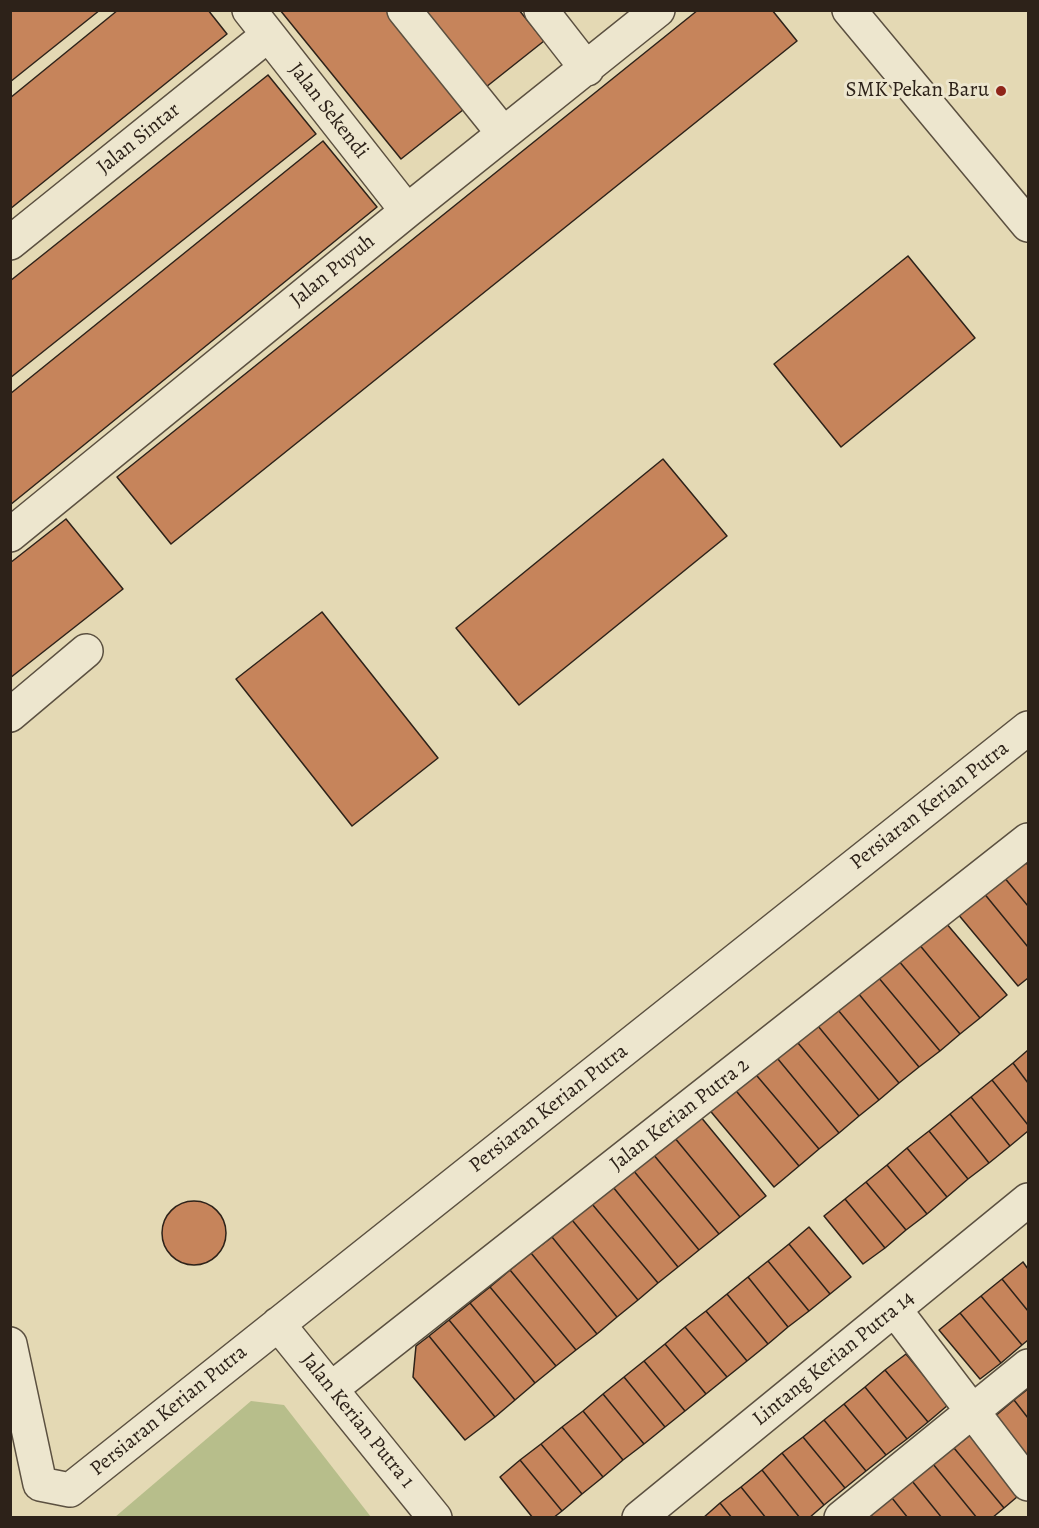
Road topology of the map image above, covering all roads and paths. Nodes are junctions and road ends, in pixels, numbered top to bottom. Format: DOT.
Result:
graph roads {
  1 [pos="404,10"];
  2 [pos="541,10"];
  3 [pos="658,10"];
  4 [pos="849,10"];
  5 [pos="258,23"];
  6 [pos="587,69"];
  7 [pos="503,134"];
  8 [pos="406,211"];
  9 [pos="1029,225"];
  10 [pos="10,243"];
  11 [pos="10,535"];
  12 [pos="86,651"];
  13 [pos="10,715"];
  14 [pos="1029,728"];
  15 [pos="1029,840"];
  16 [pos="1029,1200"];
  17 [pos="895,1310"];
  18 [pos="278,1324"];
  19 [pos="10,1344"];
  20 [pos="1029,1366"];
  21 [pos="331,1389"];
  22 [pos="973,1411"];
  23 [pos="1029,1484"];
  24 [pos="435,1518"];
  25 [pos="639,1518"];
  26 [pos="841,1518"];
  1 -- 7 [label="street"];
  2 -- 6 [label="street"];
  3 -- 6 [label="street, Jalan Puyuh"];
  4 -- 9 [label="street"];
  5 -- 8 [label="street, Jalan Sekendi"];
  5 -- 10 [label="street, Jalan Sintar"];
  6 -- 7 [label="street, Jalan Puyuh"];
  7 -- 8 [label="street, Jalan Puyuh"];
  8 -- 11 [label="street, Jalan Puyuh"];
  12 -- 13 [label="street"];
  14 -- 18 [label="street, Persiaran Kerian Putra"];
  15 -- 21 [label="street, Jalan Kerian Putra 2"];
  16 -- 17 [label="street, Lintang Kerian Putra 14"];
  17 -- 22 [label="street"];
  17 -- 25 [label="street, Lintang Kerian Putra 14"];
  18 -- 19 [label="street, Persiaran Kerian Putra"];
  18 -- 21 [label="street, Jalan Kerian Putra 1"];
  20 -- 22 [label="street"];
  21 -- 24 [label="street, Jalan Kerian Putra 1"];
  22 -- 23 [label="street"];
  22 -- 26 [label="street"];
}
